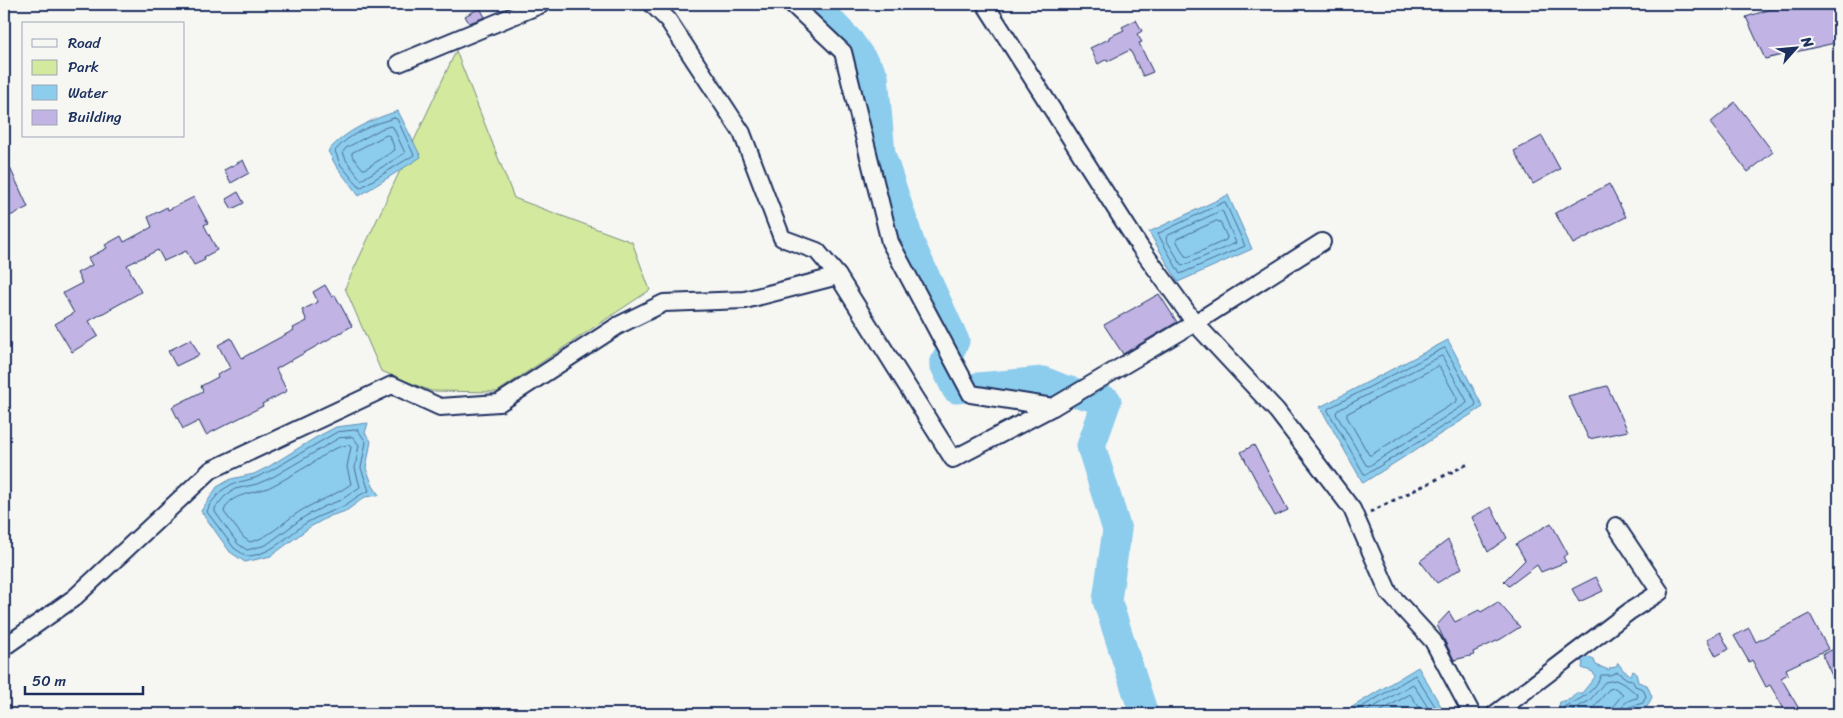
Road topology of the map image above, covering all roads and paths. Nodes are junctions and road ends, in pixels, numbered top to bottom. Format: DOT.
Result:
graph roads {
  1 [pos="542,4"];
  2 [pos="652,4"];
  3 [pos="792,4"];
  4 [pos="985,4"];
  5 [pos="399,63"];
  6 [pos="1322,242"];
  7 [pos="838,276"];
  8 [pos="1195,323"];
  9 [pos="1053,407"];
  10 [pos="1470,463"];
  11 [pos="1356,519"];
  12 [pos="1616,526"];
  13 [pos="4,648"];
  14 [pos="1472,714"];
  15 [pos="1495,714"];
  1 -- 5 [label="street"];
  2 -- 7 [label="street"];
  3 -- 9 [label="street"];
  4 -- 8 [label="street"];
  6 -- 8 [label="street"];
  7 -- 9 [label="street"];
  7 -- 13 [label="street"];
  8 -- 9 [label="street"];
  8 -- 11 [label="street"];
  10 -- 11 [label="path"];
  11 -- 14 [label="street"];
  12 -- 15 [label="street"];
}
